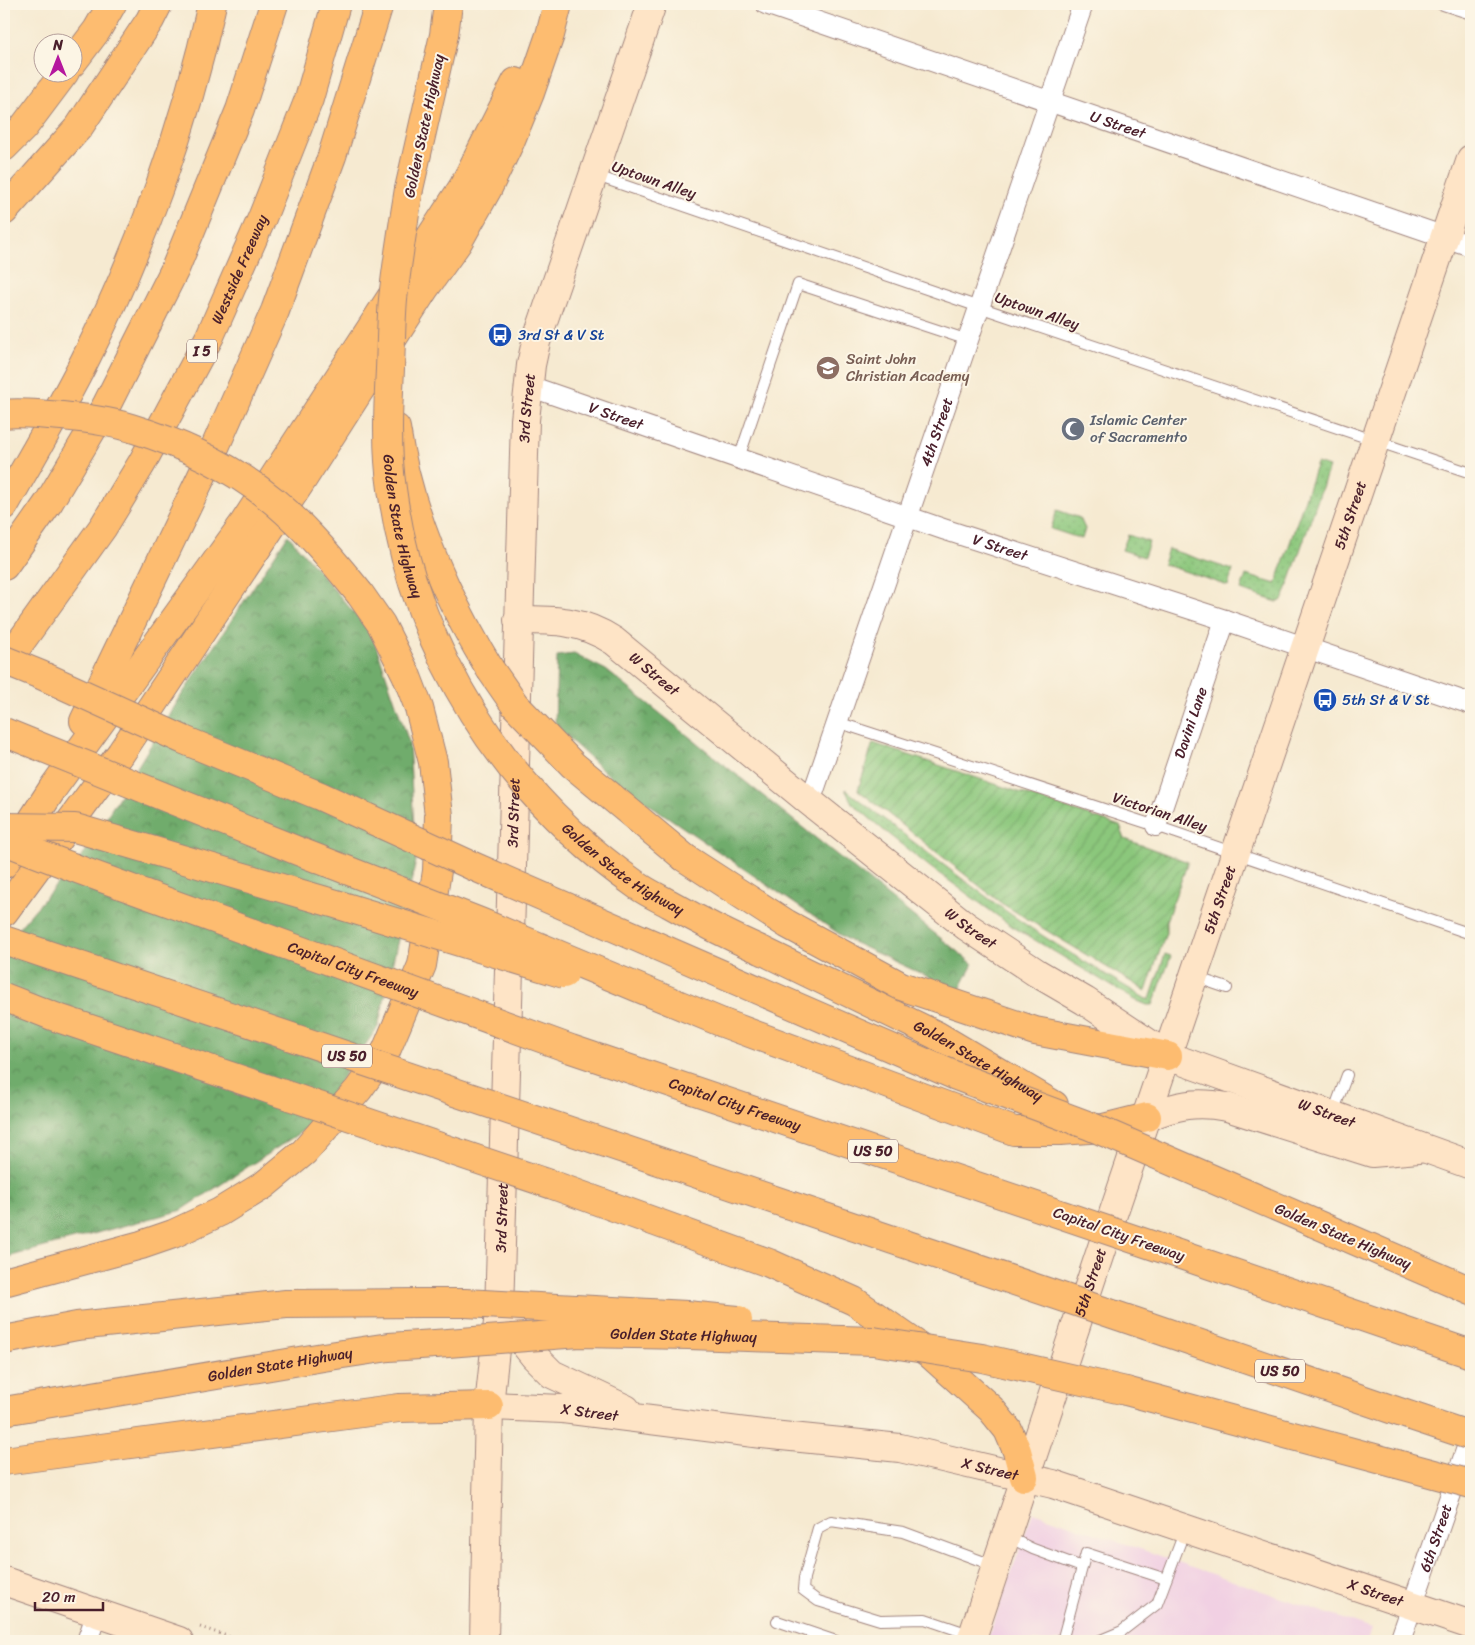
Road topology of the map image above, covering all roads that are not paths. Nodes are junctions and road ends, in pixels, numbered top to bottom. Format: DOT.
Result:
graph roads {
  1 [pos="112,4"];
  2 [pos="212,4"];
  3 [pos="274,4"];
  4 [pos="336,4"];
  5 [pos="379,4"];
  6 [pos="448,4"];
  7 [pos="454,4"];
  8 [pos="543,4"];
  9 [pos="558,4"];
  10 [pos="652,4"];
  11 [pos="766,4"];
  12 [pos="1083,4"];
  13 [pos="1440,4"];
  14 [pos="154,12"];
  15 [pos="1471,14"];
  16 [pos="444,35"];
  17 [pos="82,50"];
  18 [pos="58,82"];
  19 [pos="1049,102"];
  20 [pos="4,147"];
  21 [pos="1471,159"];
  22 [pos="593,175"];
  23 [pos="4,211"];
  24 [pos="1445,237"];
  25 [pos="1471,246"];
  26 [pos="979,308"];
  27 [pos="968,340"];
  28 [pos="389,384"];
  29 [pos="529,386"];
  30 [pos="4,414"];
  31 [pos="1376,441"];
  32 [pos="739,458"];
  33 [pos="1471,473"];
  34 [pos="4,506"];
  35 [pos="908,517"];
  36 [pos="4,566"];
  37 [pos="518,620"];
  38 [pos="1225,620"];
  39 [pos="1306,648"];
  40 [pos="4,660"];
  41 [pos="4,666"];
  42 [pos="1471,704"];
  43 [pos="838,722"];
  44 [pos="4,732"];
  45 [pos="53,788"];
  46 [pos="810,802"];
  47 [pos="1156,826"];
  48 [pos="4,827"];
  49 [pos="4,841"];
  50 [pos="1236,853"];
  51 [pos="4,864"];
  52 [pos="4,912"];
  53 [pos="1471,934"];
  54 [pos="4,940"];
  55 [pos="1194,977"];
  56 [pos="1227,988"];
  57 [pos="4,997"];
  58 [pos="723,1023"];
  59 [pos="1168,1056"];
  60 [pos="1347,1075"];
  61 [pos="1333,1114"];
  62 [pos="1147,1117"];
  63 [pos="1090,1126"];
  64 [pos="1427,1148"];
  65 [pos="1471,1165"];
  66 [pos="4,1282"];
  67 [pos="1464,1288"];
  68 [pos="499,1312"];
  69 [pos="4,1340"];
  70 [pos="873,1341"];
  71 [pos="1471,1354"];
  72 [pos="489,1406"];
  73 [pos="4,1411"];
  74 [pos="647,1418"];
  75 [pos="1471,1436"];
  76 [pos="4,1461"];
  77 [pos="1024,1477"];
  78 [pos="1471,1484"];
  79 [pos="1186,1529"];
  80 [pos="1005,1536"];
  81 [pos="995,1566"];
  82 [pos="1082,1567"];
  83 [pos="1166,1579"];
  84 [pos="4,1581"];
  85 [pos="1412,1605"];
  86 [pos="97,1612"];
  87 [pos="777,1621"];
  88 [pos="1471,1625"];
  89 [pos="972,1638"];
  90 [pos="87,1641"];
  91 [pos="179,1641"];
  92 [pos="484,1641"];
  93 [pos="836,1641"];
  94 [pos="1063,1641"];
  95 [pos="1098,1641"];
  96 [pos="1400,1641"];
  1 -- 17 [label="highway"];
  2 -- 34 [label="highway"];
  3 -- 36 [label="highway"];
  4 -- 41 [label="highway, Westside Freeway / I 5"];
  5 -- 45 [label="highway"];
  6 -- 16 [label="highway, Golden State Highway"];
  7 -- 16 [label="highway"];
  8 -- 45 [label="highway"];
  9 -- 52 [label="highway"];
  10 -- 22 [label="street, 3rd Street"];
  11 -- 19 [label="street, U Street"];
  12 -- 19 [label="street, 4th Street"];
  13 -- 15 [label="lane"];
  14 -- 23 [label="highway"];
  16 -- 28 [label="highway, Golden State Highway, bridge"];
  18 -- 20 [label="highway"];
  19 -- 24 [label="street, U Street"];
  19 -- 26 [label="street, 4th Street"];
  21 -- 24 [label="street, 5th Street"];
  22 -- 26 [label="lane, Uptown Alley"];
  22 -- 29 [label="street, 3rd Street"];
  24 -- 25 [label="street, U Street"];
  24 -- 31 [label="street, 5th Street"];
  26 -- 27 [label="street, 4th Street"];
  26 -- 31 [label="lane, Uptown Alley"];
  27 -- 32 [label="lane"];
  27 -- 35 [label="street, 4th Street"];
  28 -- 59 [label="highway, bridge"];
  28 -- 63 [label="highway, Golden State Highway, bridge"];
  29 -- 32 [label="street, V Street"];
  29 -- 37 [label="street, 3rd Street"];
  30 -- 66 [label="highway, bridge"];
  31 -- 33 [label="lane, Uptown Alley"];
  31 -- 39 [label="street, 5th Street"];
  32 -- 35 [label="street, V Street"];
  35 -- 38 [label="street, V Street"];
  35 -- 43 [label="street, 4th Street"];
  37 -- 46 [label="street, W Street"];
  37 -- 68 [label="street, 3rd Street"];
  38 -- 39 [label="street, V Street"];
  38 -- 47 [label="street, Davini Lane"];
  39 -- 42 [label="street, V Street"];
  39 -- 50 [label="street, 5th Street"];
  40 -- 63 [label="highway, bridge"];
  43 -- 46 [label="street, 4th Street"];
  43 -- 47 [label="lane, Victorian Alley"];
  44 -- 58 [label="highway, bridge"];
  45 -- 51 [label="highway"];
  46 -- 59 [label="street, W Street"];
  47 -- 50 [label="lane, Victorian Alley"];
  48 -- 58 [label="highway, bridge"];
  49 -- 71 [label="highway, Capital City Freeway / US 50, bridge"];
  50 -- 53 [label="lane, Victorian Alley"];
  50 -- 55 [label="street, 5th Street"];
  54 -- 75 [label="highway, US 50, bridge"];
  55 -- 56 [label="lane"];
  55 -- 59 [label="street, 5th Street"];
  57 -- 77 [label="highway, bridge"];
  58 -- 62 [label="highway"];
  59 -- 61 [label="street, W Street"];
  59 -- 62 [label="street, 5th Street"];
  60 -- 61 [label="lane"];
  61 -- 64 [label="street, W Street"];
  62 -- 64 [label="street"];
  62 -- 77 [label="street, 5th Street"];
  63 -- 67 [label="highway, Golden State Highway, bridge"];
  64 -- 65 [label="street, W Street"];
  68 -- 72 [label="street, 3rd Street"];
  68 -- 74 [label="street"];
  69 -- 70 [label="highway, bridge"];
  70 -- 73 [label="highway, Golden State Highway, bridge"];
  70 -- 78 [label="highway, Golden State Highway, bridge"];
  72 -- 74 [label="street, X Street"];
  72 -- 76 [label="highway"];
  72 -- 92 [label="street, 3rd Street"];
  74 -- 77 [label="street, X Street"];
  75 -- 85 [label="street, 6th Street"];
  77 -- 79 [label="street, X Street"];
  77 -- 80 [label="street, 5th Street"];
  79 -- 83 [label="lane"];
  79 -- 85 [label="street, X Street"];
  80 -- 81 [label="street, 5th Street"];
  80 -- 82 [label="lane"];
  81 -- 89 [label="street, 5th Street"];
  81 -- 89 [label="lane"];
  82 -- 83 [label="lane"];
  82 -- 94 [label="lane"];
  83 -- 95 [label="lane"];
  84 -- 86 [label="street"];
  85 -- 88 [label="street, X Street"];
  85 -- 96 [label="street, 6th Street"];
  86 -- 90 [label="street"];
  86 -- 91 [label="street"];
  87 -- 93 [label="lane"];
}
